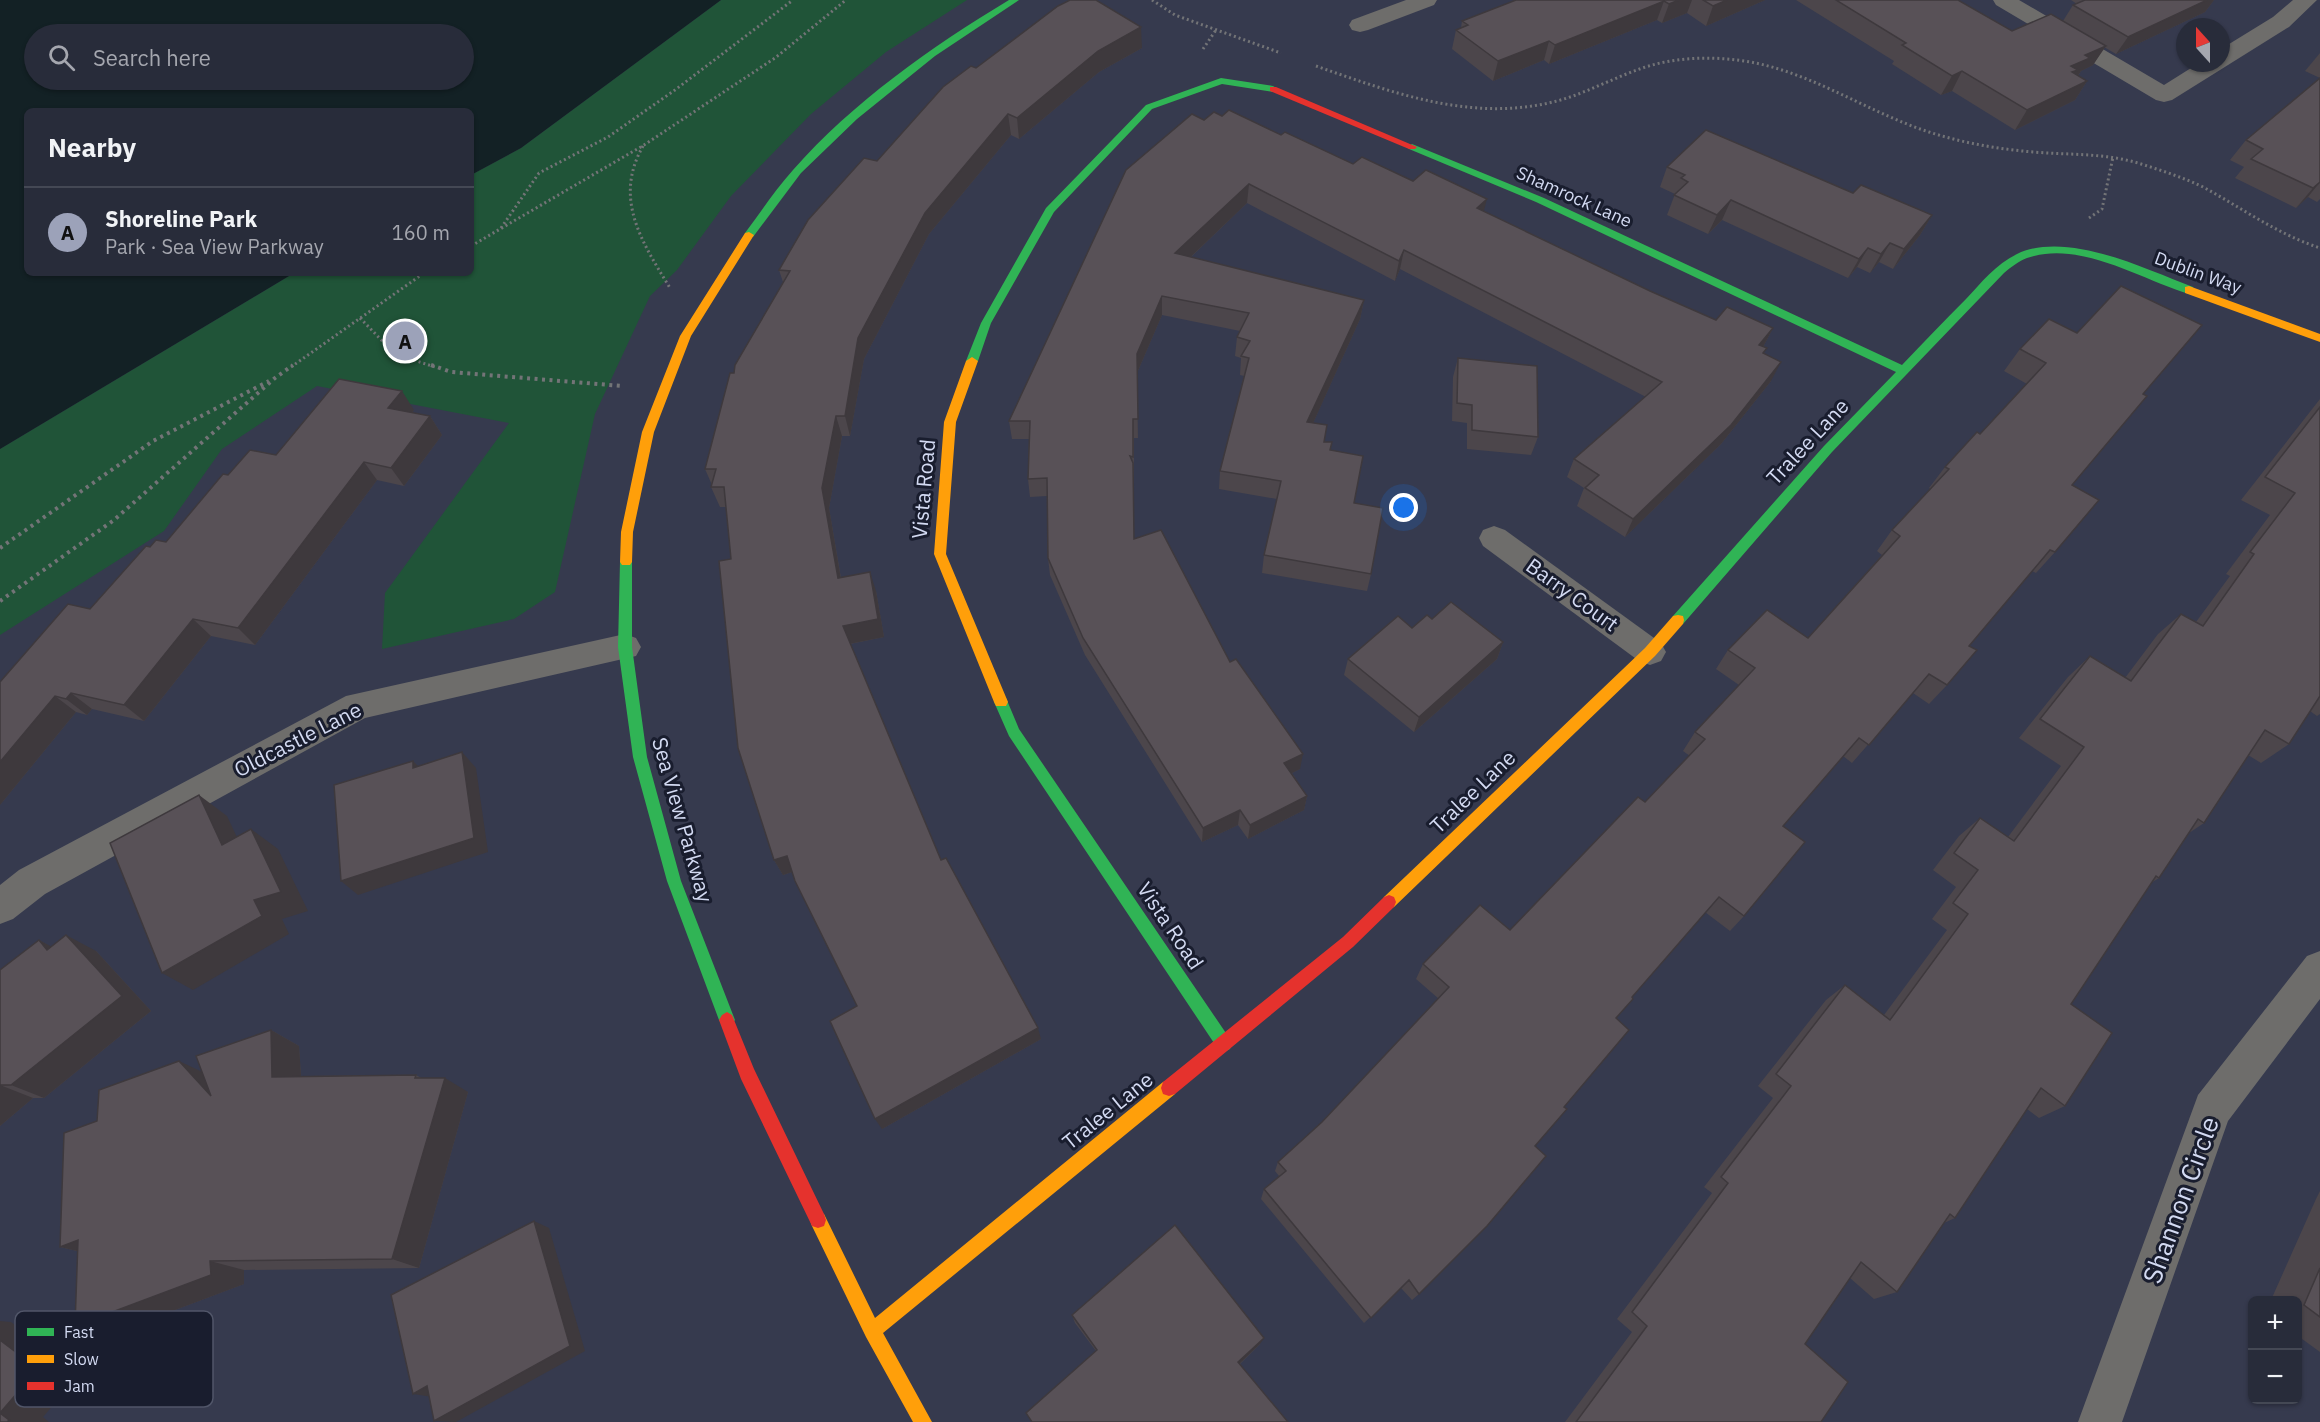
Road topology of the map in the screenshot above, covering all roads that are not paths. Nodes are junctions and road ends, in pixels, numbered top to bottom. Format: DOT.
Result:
graph roads {
  1 [pos="1015,0"];
  2 [pos="1426,0"];
  3 [pos="2004,0"];
  4 [pos="2306,0"];
  5 [pos="1360,25"];
  6 [pos="2230,54"];
  7 [pos="2201,72"];
  8 [pos="1221,81"];
  9 [pos="2061,250"];
  10 [pos="2320,338"];
  11 [pos="1904,371"];
  12 [pos="1494,538"];
  13 [pos="625,647"];
  14 [pos="1650,652"];
  15 [pos="0,907"];
  16 [pos="2320,969"];
  17 [pos="1224,1044"];
  18 [pos="872,1331"];
  19 [pos="923,1422"];
  20 [pos="2100,1422"];
  1 -- 13 [label="street, Sea View Parkway"];
  2 -- 5 [label="street"];
  3 -- 7 [label="street"];
  4 -- 6 [label="street"];
  8 -- 11 [label="street, Shamrock Lane"];
  8 -- 17 [label="street, Vista Road"];
  9 -- 10 [label="street, Dublin Way"];
  9 -- 11 [label="street, Tralee Lane"];
  11 -- 14 [label="street, Tralee Lane"];
  12 -- 14 [label="street, Barry Court"];
  13 -- 15 [label="street, Oldcastle Lane"];
  13 -- 18 [label="street, Sea View Parkway"];
  14 -- 17 [label="street, Tralee Lane"];
  16 -- 20 [label="street, Shannon Circle"];
  17 -- 18 [label="street, Tralee Lane"];
  18 -- 19 [label="street, Sea View Parkway"];
}
